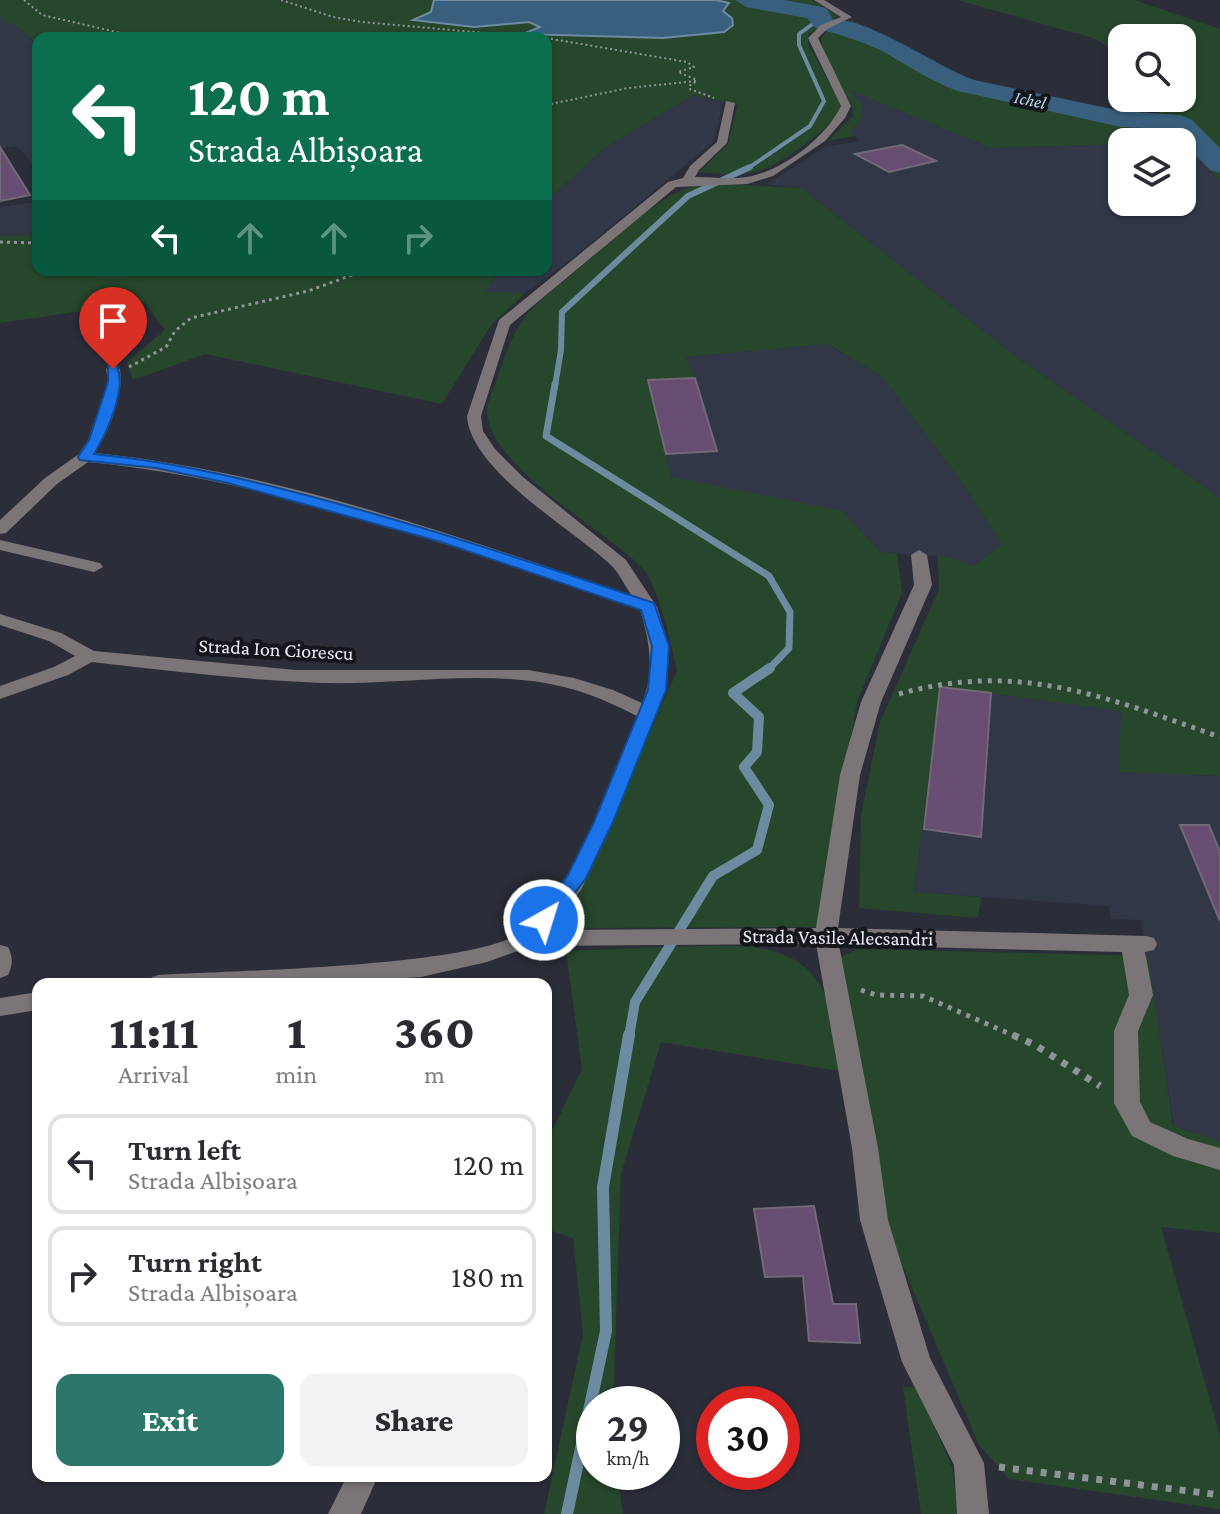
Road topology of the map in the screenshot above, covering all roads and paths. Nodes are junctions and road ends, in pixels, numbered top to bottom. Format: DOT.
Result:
graph roads {
  1 [pos="24,0"];
  2 [pos="281,0"];
  3 [pos="818,0"];
  4 [pos="117,32"];
  5 [pos="476,32"];
  6 [pos="552,39"];
  7 [pos="697,81"];
  8 [pos="730,103"];
  9 [pos="552,104"];
  10 [pos="688,180"];
  11 [pos="0,242"];
  12 [pos="32,243"];
  13 [pos="349,276"];
  14 [pos="114,371"];
  15 [pos="85,457"];
  16 [pos="0,529"];
  17 [pos="0,545"];
  18 [pos="919,555"];
  19 [pos="94,567"];
  20 [pos="648,607"];
  21 [pos="0,619"];
  22 [pos="89,656"];
  23 [pos="0,693"];
  24 [pos="871,702"];
  25 [pos="647,713"];
  26 [pos="1220,737"];
  27 [pos="826,936"];
  28 [pos="530,938"];
  29 [pos="0,953"];
  30 [pos="0,969"];
  31 [pos="421,976"];
  32 [pos="355,978"];
  33 [pos="834,981"];
  34 [pos="32,1002"];
  35 [pos="0,1007"];
  36 [pos="1127,1103"];
  37 [pos="1220,1159"];
  38 [pos="969,1463"];
  39 [pos="360,1482"];
  40 [pos="1220,1495"];
  41 [pos="344,1514"];
  42 [pos="973,1514"];
  1 -- 4 [label="path"];
  2 -- 5 [label="path"];
  3 -- 10 [label="street"];
  6 -- 7 [label="path"];
  7 -- 8 [label="path"];
  7 -- 9 [label="path"];
  8 -- 10 [label="street"];
  10 -- 20 [label="street"];
  11 -- 12 [label="path"];
  13 -- 14 [label="path"];
  14 -- 15 [label="street"];
  15 -- 16 [label="street"];
  15 -- 20 [label="street"];
  17 -- 19 [label="street"];
  18 -- 24 [label="street"];
  20 -- 25 [label="street"];
  21 -- 22 [label="street, Strada Ion Ciorescu"];
  22 -- 23 [label="street"];
  22 -- 25 [label="street, Strada Ion Ciorescu"];
  24 -- 26 [label="path"];
  24 -- 27 [label="street"];
  25 -- 28 [label="street"];
  27 -- 28 [label="street, Strada Vasile Alecsandri"];
  27 -- 33 [label="street"];
  27 -- 36 [label="street, Strada Vasile Alecsandri"];
  28 -- 31 [label="street, Strada Vasile Alecsandri"];
  29 -- 30 [label="street"];
  31 -- 32 [label="street, Strada Vasile Alecsandri"];
  33 -- 36 [label="path"];
  33 -- 38 [label="street"];
  34 -- 35 [label="street"];
  36 -- 37 [label="street"];
  38 -- 40 [label="path"];
  38 -- 42 [label="street"];
  39 -- 41 [label="street"];
}
